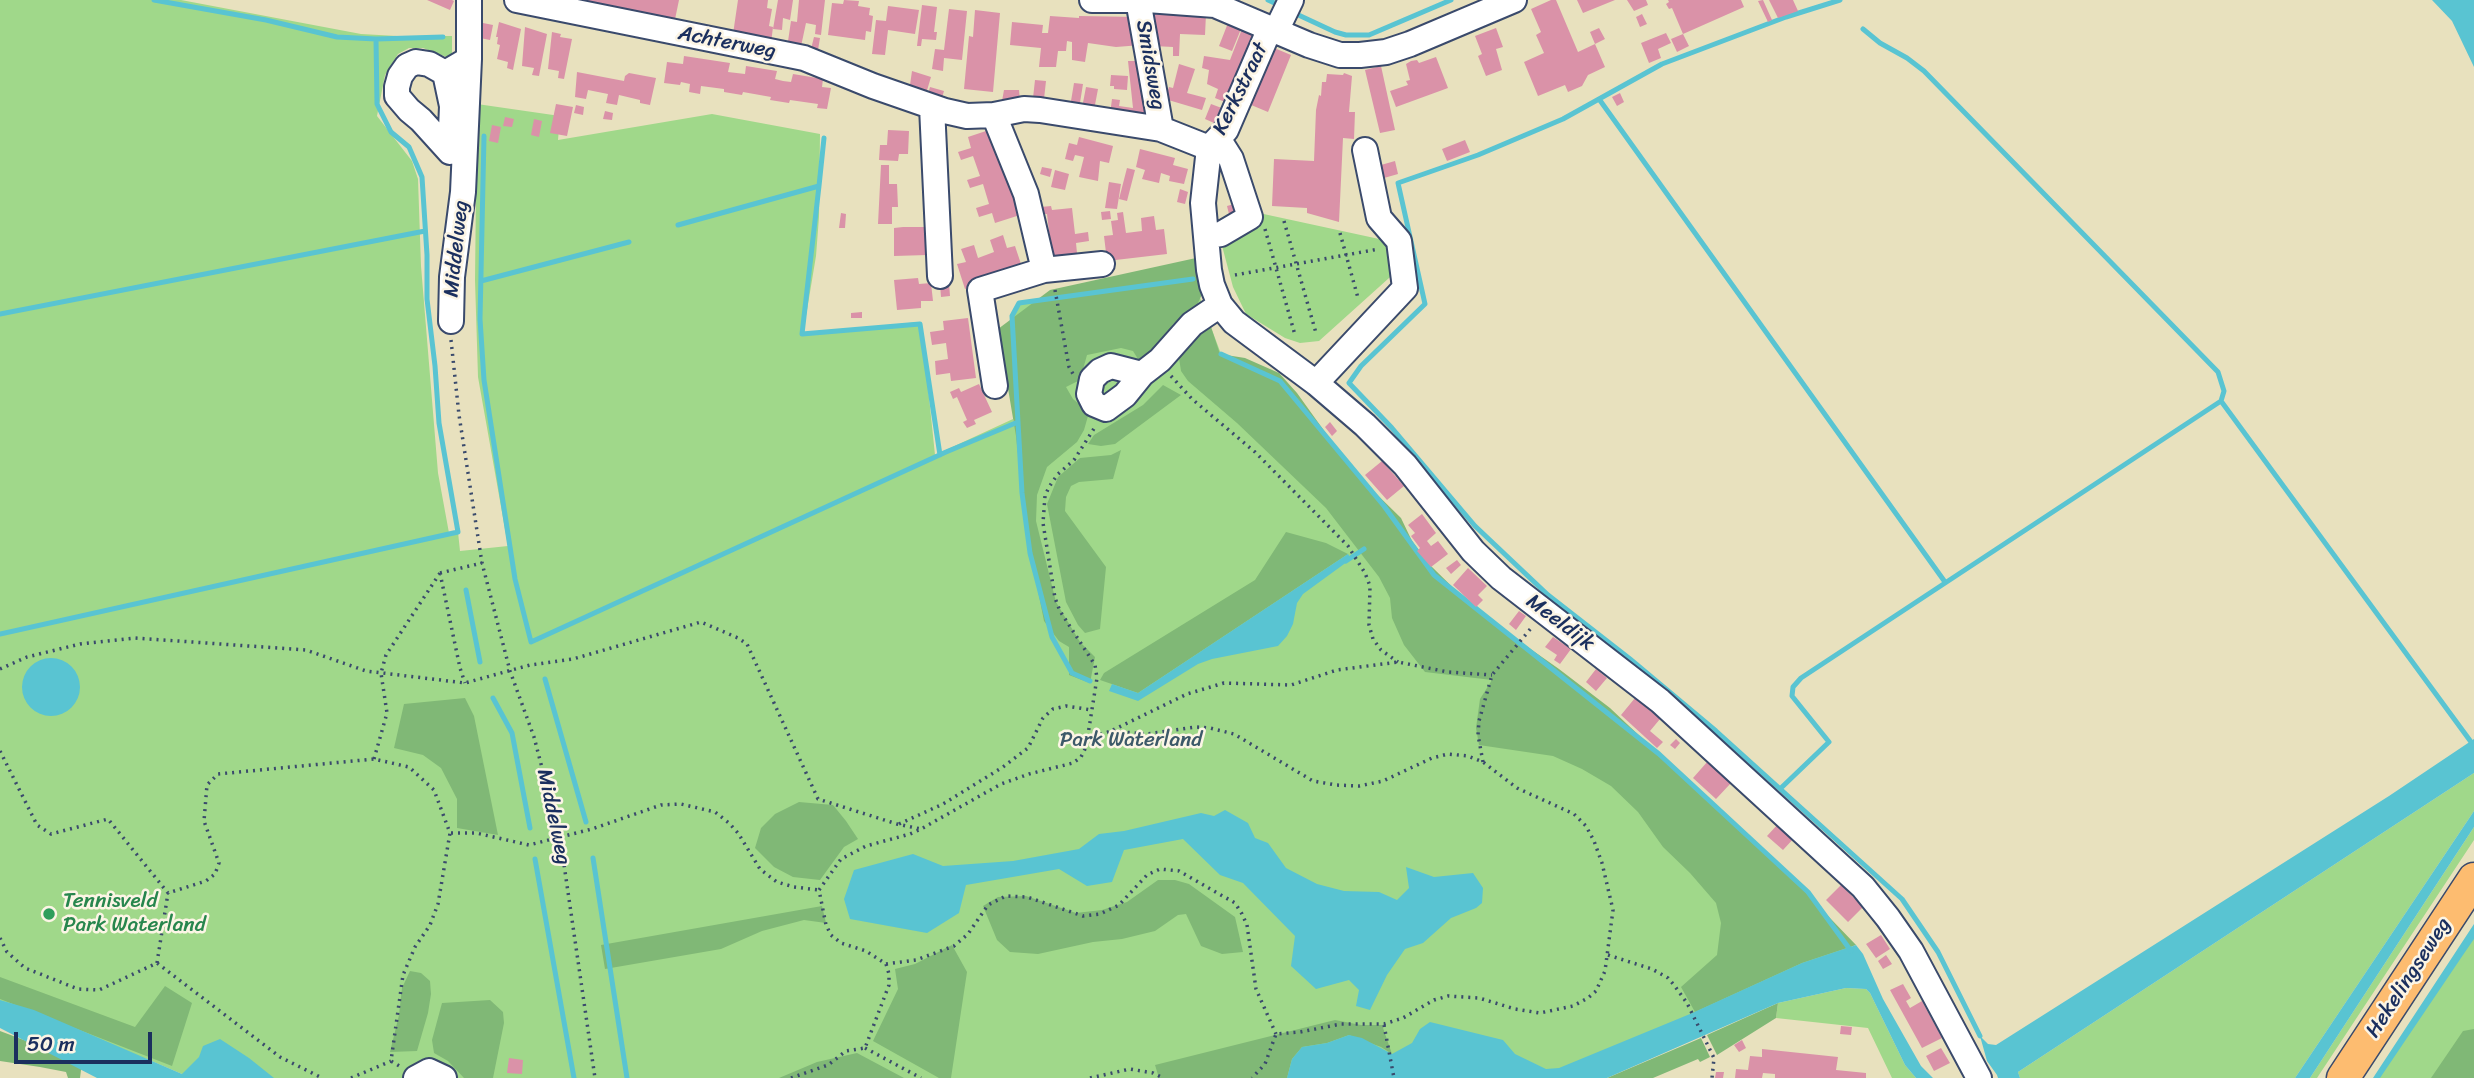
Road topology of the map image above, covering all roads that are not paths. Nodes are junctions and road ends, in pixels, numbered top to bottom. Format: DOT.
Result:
graph roads {
  1 [pos="469,0"];
  2 [pos="517,0"];
  3 [pos="1092,0"];
  4 [pos="1138,0"];
  5 [pos="1146,0"];
  6 [pos="1514,0"];
  7 [pos="1280,19"];
  8 [pos="469,59"];
  9 [pos="445,73"];
  10 [pos="932,107"];
  11 [pos="994,115"];
  12 [pos="1161,129"];
  13 [pos="1214,144"];
  14 [pos="1365,150"];
  15 [pos="1207,236"];
  16 [pos="1102,264"];
  17 [pos="940,276"];
  18 [pos="1050,278"];
  19 [pos="1220,305"];
  20 [pos="451,321"];
  21 [pos="1151,367"];
  22 [pos="1316,383"];
  23 [pos="995,386"];
  24 [pos="2474,878"];
  25 [pos="417,1077"];
  26 [pos="444,1078"];
  27 [pos="1979,1078"];
  28 [pos="2343,1078"];
  1 -- 8 [label="street, Middelweg"];
  2 -- 10 [label="street, Achterweg"];
  3 -- 4 [label="street"];
  4 -- 5 [label="street"];
  4 -- 12 [label="street, Smidsweg"];
  5 -- 7 [label="street"];
  6 -- 7 [label="street"];
  7 -- 13 [label="street, Kerkstraat"];
  8 -- 9 [label="street"];
  8 -- 20 [label="street, Middelweg"];
  10 -- 11 [label="street, Achterweg"];
  10 -- 17 [label="street"];
  11 -- 12 [label="street, Achterweg"];
  11 -- 18 [label="street"];
  12 -- 13 [label="street, Achterweg"];
  13 -- 15 [label="street, Meeldijk"];
  13 -- 15 [label="street"];
  14 -- 22 [label="street"];
  15 -- 19 [label="street, Meeldijk"];
  16 -- 18 [label="street"];
  18 -- 23 [label="street"];
  19 -- 21 [label="street"];
  19 -- 22 [label="street, Meeldijk"];
  21 -- 21 [label="street"];
  22 -- 27 [label="street, Meeldijk"];
  24 -- 28 [label="main road, Hekelingseweg"];
  25 -- 26 [label="street"];
}
